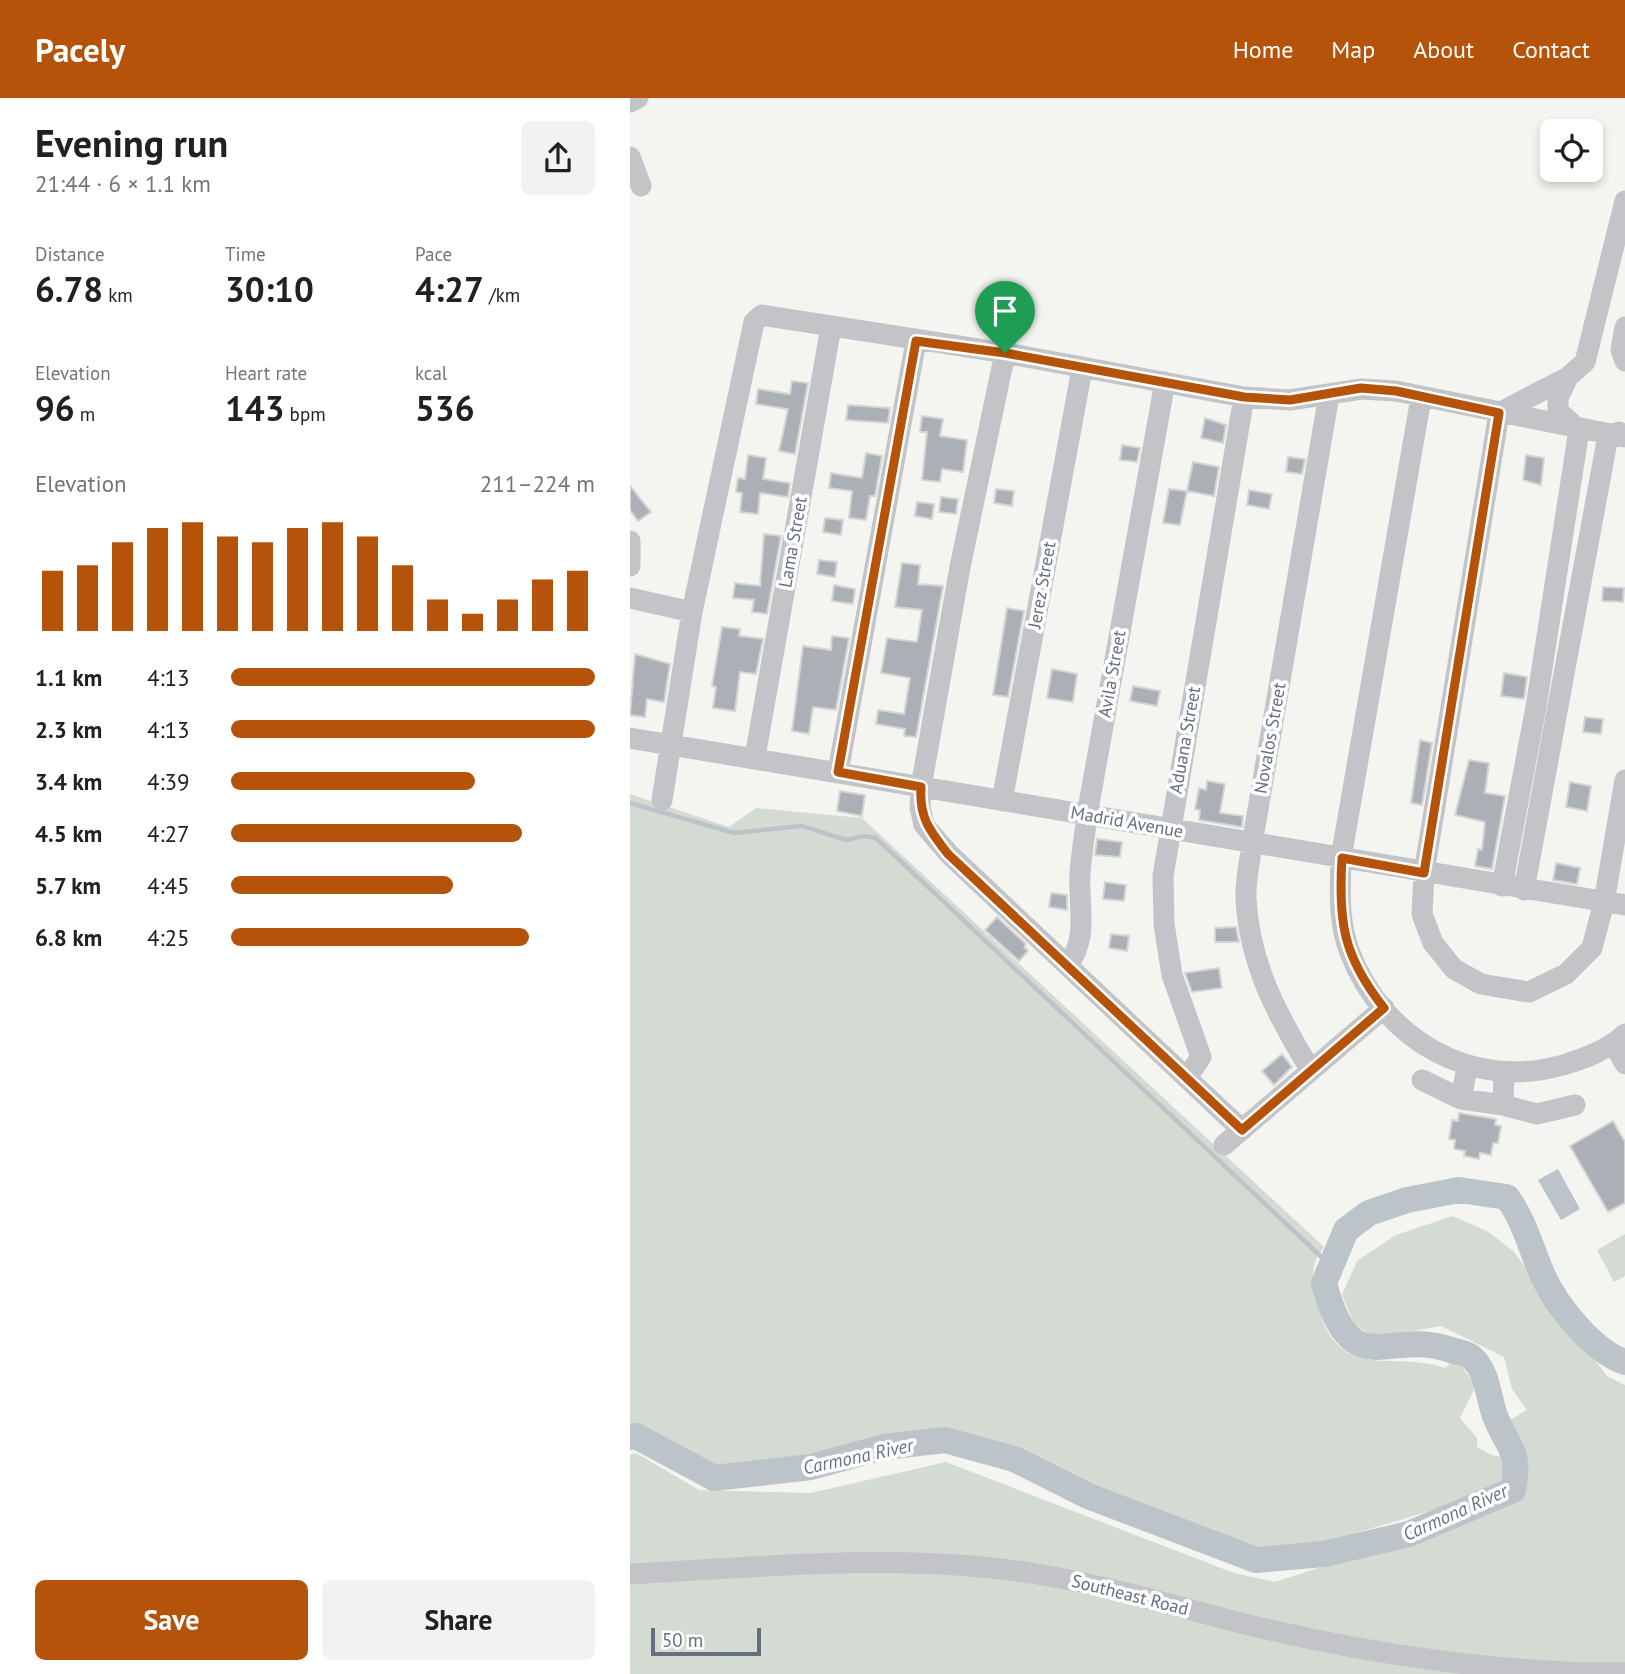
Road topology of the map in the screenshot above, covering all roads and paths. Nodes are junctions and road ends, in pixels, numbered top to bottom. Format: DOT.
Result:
graph roads {
  1 [pos="638,98"];
  2 [pos="630,102"];
  3 [pos="630,158"];
  4 [pos="641,186"];
  5 [pos="1625,201"];
  6 [pos="831,327"];
  7 [pos="1625,327"];
  8 [pos="916,341"];
  9 [pos="1005,353"];
  10 [pos="1625,361"];
  11 [pos="1082,369"];
  12 [pos="1568,377"];
  13 [pos="1165,382"];
  14 [pos="1329,395"];
  15 [pos="1244,397"];
  16 [pos="1421,398"];
  17 [pos="1499,413"];
  18 [pos="1579,430"];
  19 [pos="1619,434"];
  20 [pos="630,541"];
  21 [pos="630,566"];
  22 [pos="630,598"];
  23 [pos="692,612"];
  24 [pos="1546,708"];
  25 [pos="630,738"];
  26 [pos="671,744"];
  27 [pos="755,757"];
  28 [pos="838,772"];
  29 [pos="1625,780"];
  30 [pos="921,787"];
  31 [pos="662,800"];
  32 [pos="1002,801"];
  33 [pos="1087,815"];
  34 [pos="1170,830"];
  35 [pos="1252,844"];
  36 [pos="1342,858"];
  37 [pos="1424,873"];
  38 [pos="1502,886"];
  39 [pos="1524,890"];
  40 [pos="1615,904"];
  41 [pos="1069,964"];
  42 [pos="1384,1008"];
  43 [pos="1619,1039"];
  44 [pos="1625,1064"];
  45 [pos="1467,1067"];
  46 [pos="1310,1069"];
  47 [pos="1504,1073"];
  48 [pos="1188,1076"];
  49 [pos="1422,1080"];
  50 [pos="1461,1099"];
  51 [pos="1503,1105"];
  52 [pos="1575,1105"];
  53 [pos="1242,1130"];
  54 [pos="1224,1145"];
  55 [pos="630,1574"];
  56 [pos="1625,1673"];
  1 -- 2 [label="street"];
  3 -- 4 [label="street"];
  5 -- 12 [label="street"];
  6 -- 8 [label="street"];
  6 -- 23 [label="street"];
  6 -- 27 [label="street, Lama Street"];
  7 -- 10 [label="street"];
  8 -- 9 [label="street"];
  8 -- 28 [label="street"];
  9 -- 11 [label="street"];
  9 -- 30 [label="street"];
  11 -- 13 [label="street"];
  11 -- 32 [label="street, Jerez Street"];
  12 -- 17 [label="street"];
  12 -- 18 [label="street"];
  13 -- 15 [label="street"];
  13 -- 33 [label="street, Avila Street"];
  14 -- 15 [label="street"];
  14 -- 16 [label="street"];
  14 -- 35 [label="street, Novalos Street"];
  15 -- 34 [label="street, Aduana Street"];
  16 -- 17 [label="street"];
  16 -- 36 [label="street"];
  17 -- 18 [label="street"];
  17 -- 37 [label="street"];
  18 -- 19 [label="street"];
  18 -- 24 [label="street"];
  19 -- 24 [label="street"];
  20 -- 21 [label="street"];
  22 -- 23 [label="street"];
  23 -- 26 [label="street"];
  24 -- 38 [label="street"];
  24 -- 39 [label="street"];
  25 -- 26 [label="street, Madrid Avenue"];
  26 -- 27 [label="street, Madrid Avenue"];
  26 -- 31 [label="street"];
  27 -- 28 [label="street, Madrid Avenue"];
  28 -- 30 [label="street, Madrid Avenue"];
  29 -- 40 [label="street"];
  30 -- 32 [label="street, Madrid Avenue"];
  30 -- 41 [label="street"];
  32 -- 33 [label="street, Madrid Avenue"];
  33 -- 34 [label="street, Madrid Avenue"];
  33 -- 41 [label="street, Avila Street"];
  34 -- 35 [label="street, Madrid Avenue"];
  34 -- 48 [label="street, Aduana Street"];
  35 -- 36 [label="street, Madrid Avenue"];
  35 -- 46 [label="street, Novalos Street"];
  36 -- 37 [label="street, Madrid Avenue"];
  36 -- 42 [label="street"];
  37 -- 38 [label="street, Madrid Avenue"];
  37 -- 40 [label="street"];
  38 -- 39 [label="street, Madrid Avenue"];
  39 -- 40 [label="street, Madrid Avenue"];
  41 -- 48 [label="street"];
  42 -- 45 [label="street"];
  42 -- 46 [label="street"];
  43 -- 44 [label="street"];
  43 -- 47 [label="street"];
  45 -- 47 [label="street"];
  45 -- 50 [label="street"];
  46 -- 53 [label="street"];
  47 -- 51 [label="street"];
  48 -- 53 [label="street"];
  49 -- 50 [label="street"];
  50 -- 51 [label="street"];
  51 -- 52 [label="street"];
  53 -- 54 [label="street"];
  55 -- 56 [label="street, Southeast Road"];
}
